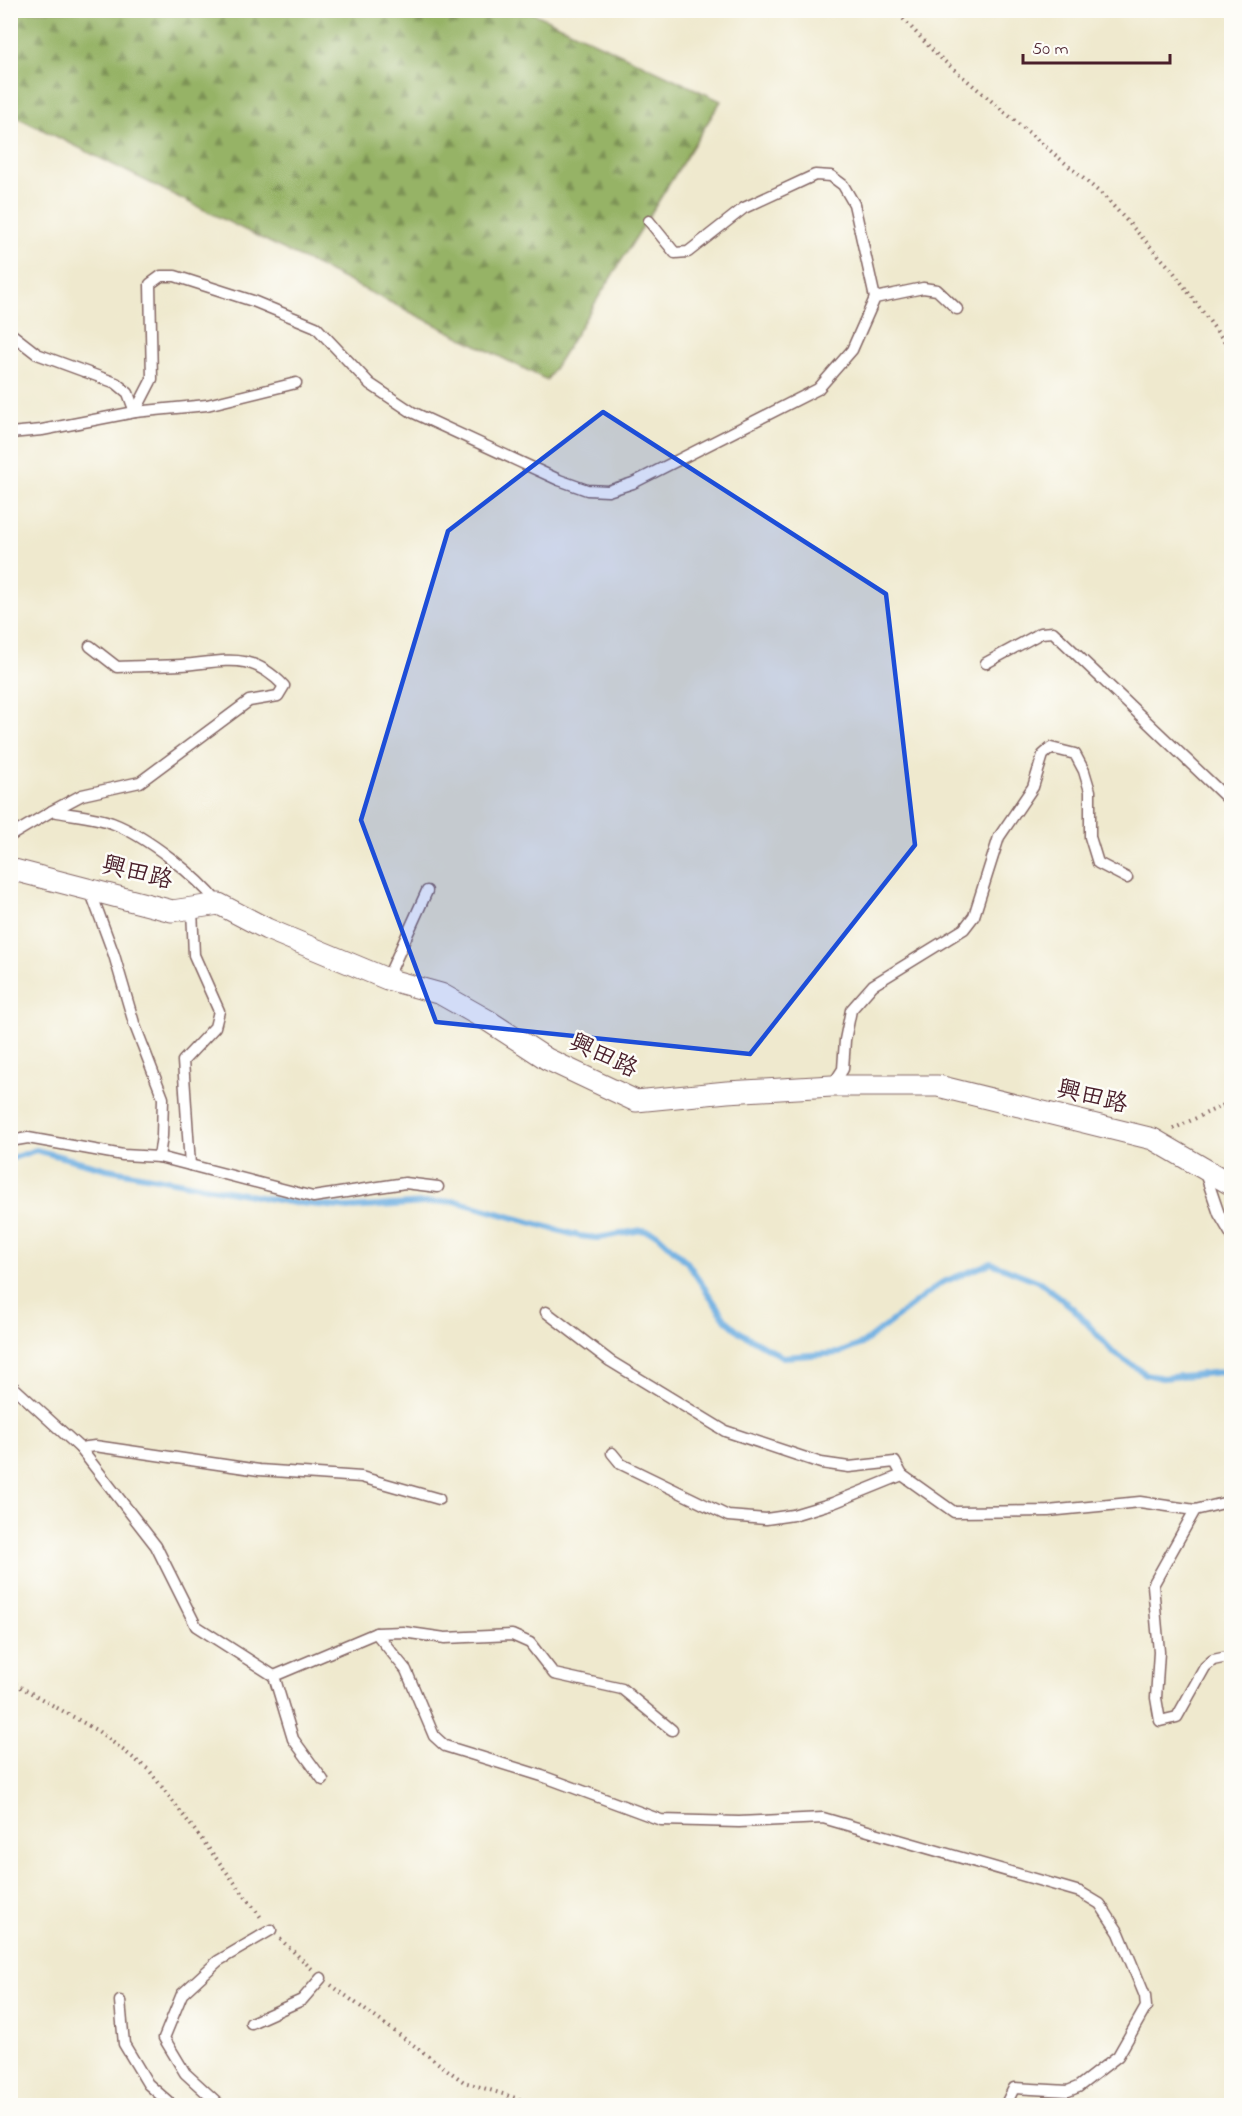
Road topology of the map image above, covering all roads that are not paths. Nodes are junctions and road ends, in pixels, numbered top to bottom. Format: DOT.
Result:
graph roads {
  1 [pos="649,221"];
  2 [pos="875,298"];
  3 [pos="957,309"];
  4 [pos="10,333"];
  5 [pos="296,383"];
  6 [pos="135,412"];
  7 [pos="10,433"];
  8 [pos="90,646"];
  9 [pos="986,663"];
  10 [pos="1232,803"];
  11 [pos="52,811"];
  12 [pos="10,836"];
  13 [pos="10,869"];
  14 [pos="1127,878"];
  15 [pos="90,889"];
  16 [pos="427,891"];
  17 [pos="219,904"];
  18 [pos="192,909"];
  19 [pos="387,979"];
  20 [pos="832,1086"];
  21 [pos="10,1141"];
  22 [pos="159,1156"];
  23 [pos="190,1165"];
  24 [pos="1204,1168"];
  25 [pos="1232,1185"];
  26 [pos="438,1187"];
  27 [pos="1232,1236"];
  28 [pos="546,1311"];
  29 [pos="10,1384"];
  30 [pos="80,1448"];
  31 [pos="612,1453"];
  32 [pos="902,1475"];
  33 [pos="439,1499"];
  34 [pos="1232,1501"];
  35 [pos="1195,1510"];
  36 [pos="376,1633"];
  37 [pos="1232,1656"];
  38 [pos="274,1676"];
  39 [pos="672,1730"];
  40 [pos="323,1780"];
  41 [pos="271,1930"];
  42 [pos="321,1978"];
  43 [pos="120,2001"];
  44 [pos="251,2023"];
  45 [pos="173,2106"];
  46 [pos="221,2106"];
  47 [pos="1005,2106"];
  1 -- 2 [label="lane"];
  2 -- 3 [label="lane"];
  2 -- 6 [label="lane"];
  4 -- 6 [label="lane"];
  5 -- 6 [label="lane"];
  6 -- 7 [label="lane"];
  8 -- 11 [label="lane"];
  9 -- 10 [label="lane"];
  11 -- 12 [label="lane"];
  11 -- 17 [label="lane"];
  13 -- 15 [label="street, 興田路"];
  14 -- 20 [label="lane"];
  15 -- 18 [label="street, 興田路"];
  15 -- 22 [label="lane"];
  16 -- 19 [label="lane"];
  17 -- 18 [label="street, 興田路"];
  17 -- 19 [label="street, 興田路"];
  18 -- 23 [label="lane"];
  19 -- 20 [label="street, 興田路"];
  20 -- 24 [label="street, 興田路"];
  21 -- 22 [label="lane"];
  22 -- 23 [label="lane"];
  23 -- 26 [label="lane"];
  24 -- 25 [label="street, 興田路"];
  24 -- 27 [label="lane"];
  28 -- 32 [label="lane"];
  29 -- 30 [label="lane"];
  30 -- 33 [label="lane"];
  30 -- 38 [label="lane"];
  31 -- 32 [label="lane"];
  32 -- 35 [label="lane"];
  34 -- 35 [label="lane"];
  35 -- 37 [label="lane"];
  36 -- 38 [label="lane"];
  36 -- 39 [label="lane"];
  36 -- 47 [label="lane"];
  38 -- 40 [label="lane"];
  41 -- 46 [label="lane"];
  42 -- 44 [label="lane"];
  43 -- 45 [label="lane"];
}
